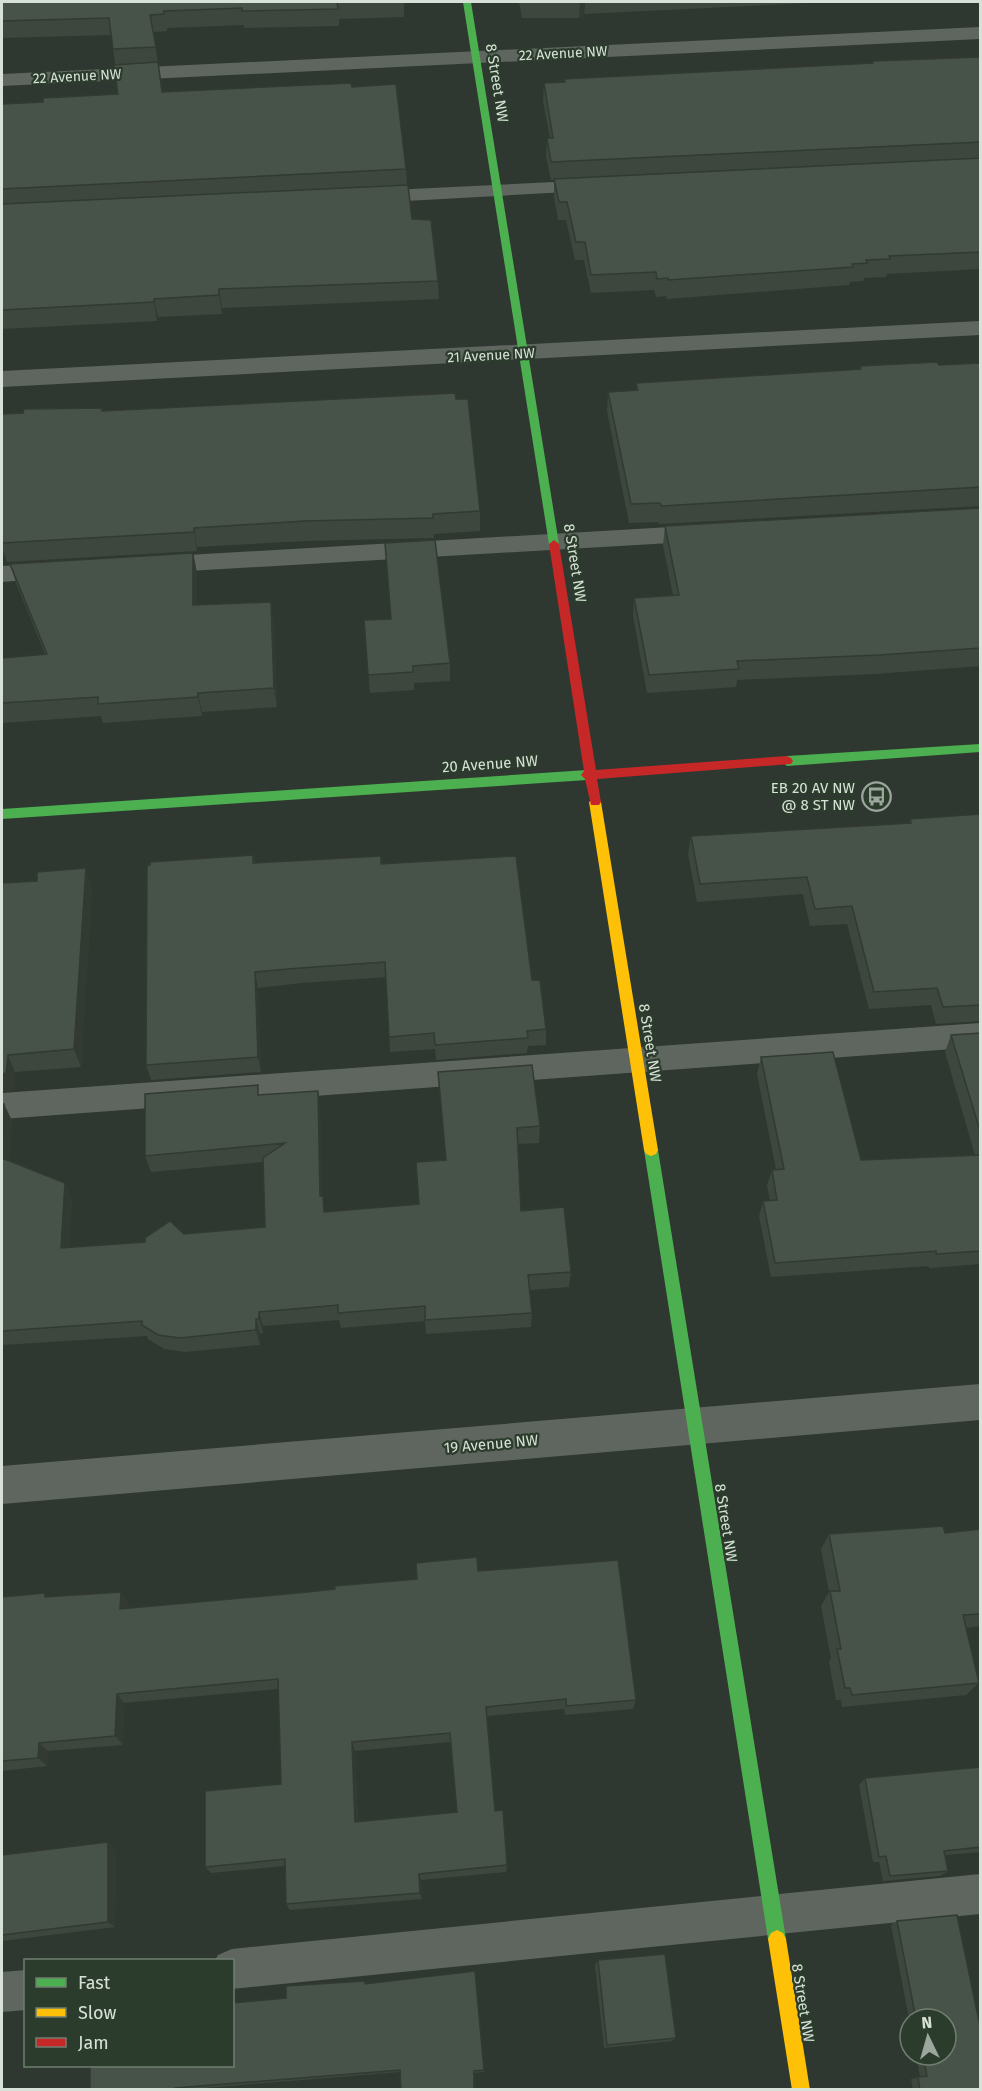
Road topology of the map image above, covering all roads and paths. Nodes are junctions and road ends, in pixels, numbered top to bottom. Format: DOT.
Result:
graph roads {
  1 [pos="467,2"];
  2 [pos="981,33"];
  3 [pos="476,57"];
  4 [pos="2,80"];
  5 [pos="613,185"];
  6 [pos="498,191"];
  7 [pos="345,198"];
  8 [pos="981,328"];
  9 [pos="524,353"];
  10 [pos="2,379"];
  11 [pos="733,531"];
  12 [pos="555,542"];
  13 [pos="132,566"];
  14 [pos="73,570"];
  15 [pos="2,574"];
  16 [pos="981,748"];
  17 [pos="591,774"];
  18 [pos="2,814"];
  19 [pos="981,1035"];
  20 [pos="637,1060"];
  21 [pos="2,1106"];
  22 [pos="981,1402"];
  23 [pos="693,1426"];
  24 [pos="2,1485"];
  25 [pos="981,1894"];
  26 [pos="772,1915"];
  27 [pos="234,1969"];
  28 [pos="24,1990"];
  29 [pos="2,1992"];
  30 [pos="801,2090"];
  1 -- 3 [label="street, 8 Street NW"];
  2 -- 3 [label="street, 22 Avenue NW"];
  3 -- 4 [label="street, 22 Avenue NW"];
  3 -- 6 [label="street, 8 Street NW"];
  5 -- 6 [label="lane"];
  6 -- 7 [label="lane"];
  6 -- 9 [label="street, 8 Street NW"];
  8 -- 9 [label="street, 21 Avenue NW"];
  9 -- 10 [label="street, 21 Avenue NW"];
  9 -- 12 [label="street, 8 Street NW"];
  11 -- 12 [label="lane"];
  12 -- 13 [label="lane"];
  12 -- 17 [label="street, 8 Street NW"];
  14 -- 15 [label="lane"];
  16 -- 17 [label="street, 20 Avenue NW"];
  17 -- 18 [label="street, 20 Avenue NW"];
  17 -- 20 [label="street, 8 Street NW"];
  19 -- 20 [label="lane"];
  20 -- 21 [label="lane"];
  20 -- 23 [label="street, 8 Street NW"];
  22 -- 23 [label="street, 19 Avenue NW"];
  23 -- 24 [label="street, 19 Avenue NW"];
  23 -- 26 [label="street, 8 Street NW"];
  25 -- 26 [label="lane"];
  26 -- 27 [label="lane"];
  26 -- 30 [label="street, 8 Street NW"];
  28 -- 29 [label="lane"];
}
